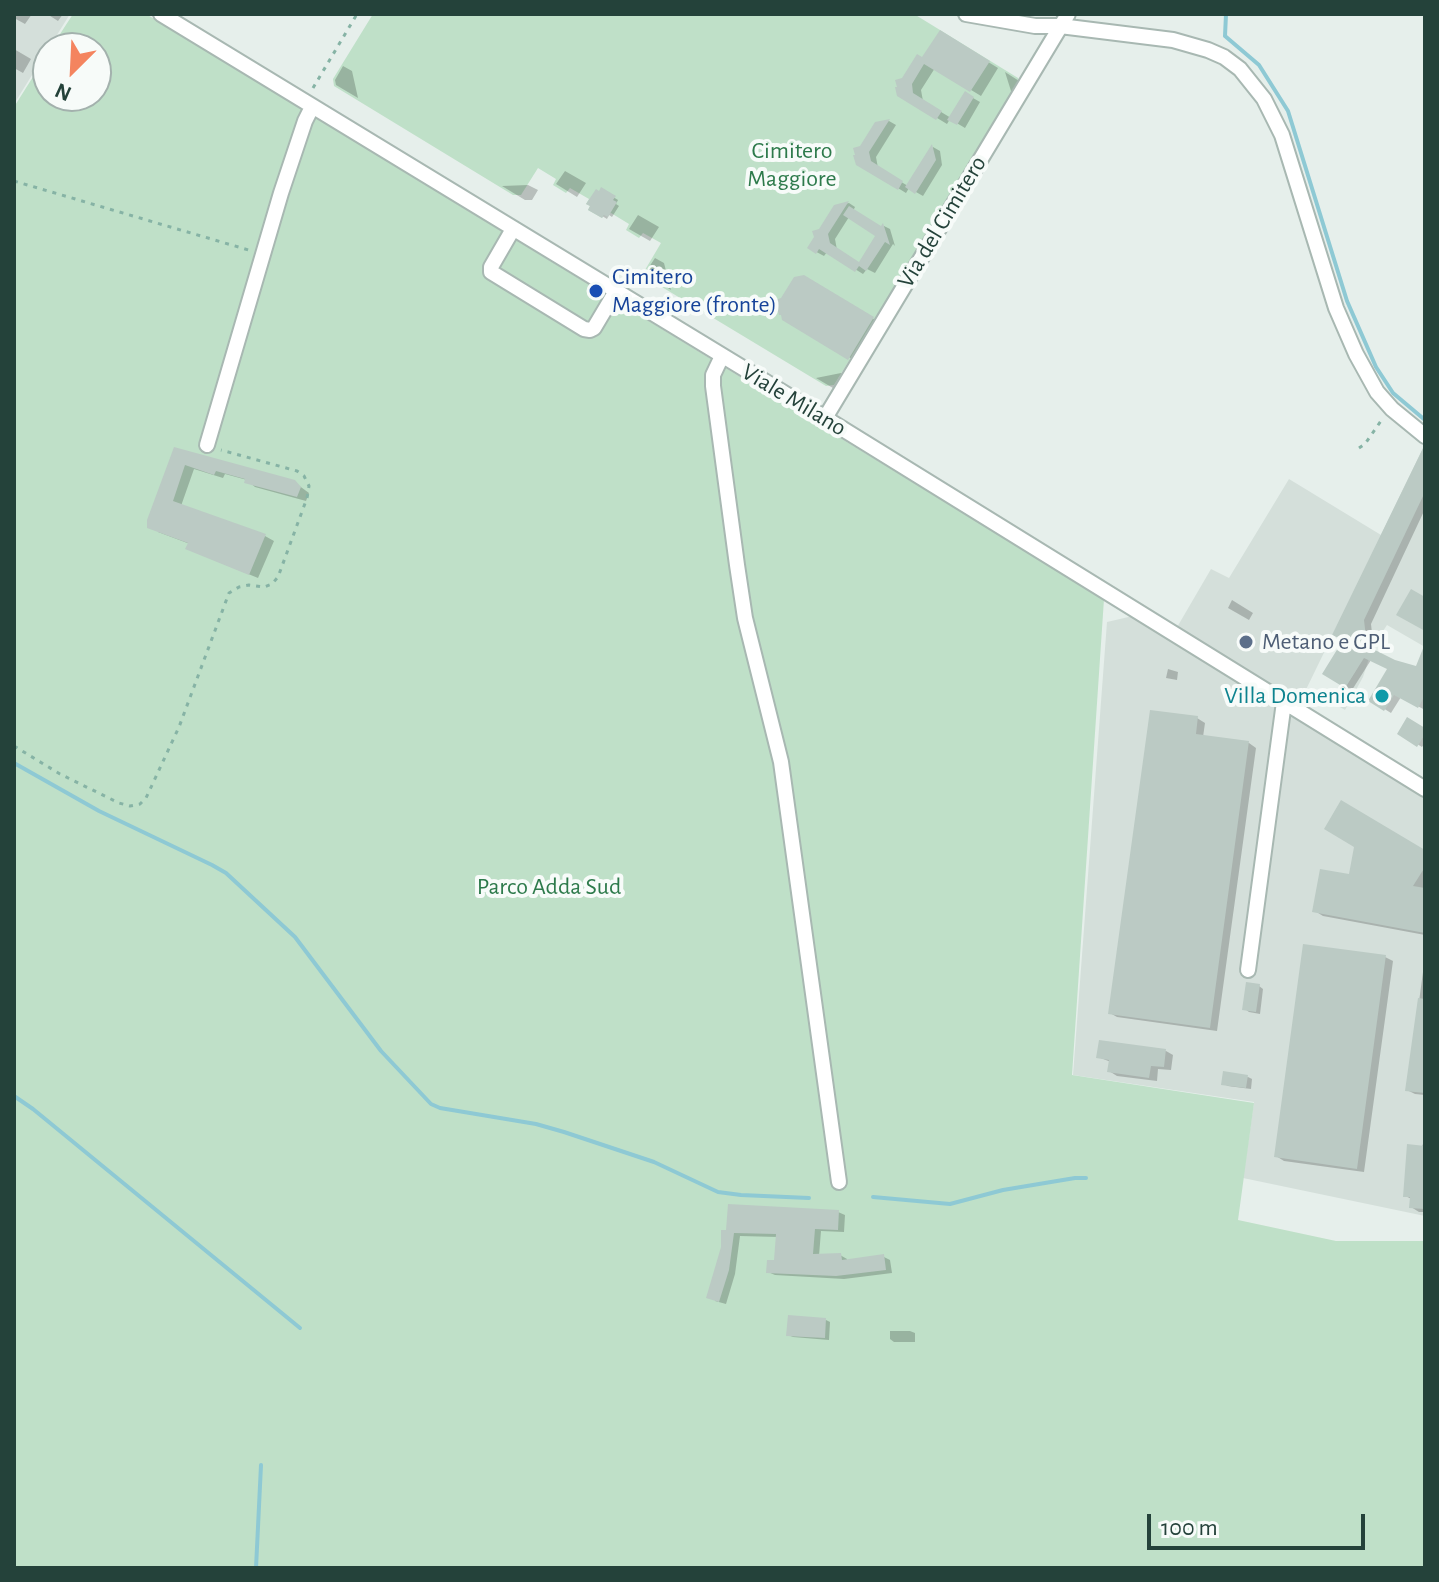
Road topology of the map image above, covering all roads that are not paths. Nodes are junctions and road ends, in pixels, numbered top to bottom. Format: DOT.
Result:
graph roads {
  1 [pos="161,14"];
  2 [pos="966,14"];
  3 [pos="1064,20"];
  4 [pos="308,104"];
  5 [pos="513,229"];
  6 [pos="616,291"];
  7 [pos="722,356"];
  8 [pos="825,418"];
  9 [pos="1425,436"];
  10 [pos="207,445"];
  11 [pos="1284,702"];
  12 [pos="1425,789"];
  13 [pos="1248,970"];
  14 [pos="839,1182"];
  1 -- 4 [label="street, Viale Milano"];
  2 -- 3 [label="street"];
  3 -- 8 [label="street, Via del Cimitero"];
  3 -- 9 [label="street"];
  4 -- 5 [label="street, Viale Milano"];
  4 -- 10 [label="street"];
  5 -- 6 [label="street, Viale Milano"];
  5 -- 6 [label="street"];
  6 -- 7 [label="street, Viale Milano"];
  7 -- 8 [label="street, Viale Milano"];
  7 -- 14 [label="street"];
  8 -- 11 [label="street, Viale Milano"];
  11 -- 12 [label="street, Viale Milano"];
  11 -- 13 [label="street"];
}
